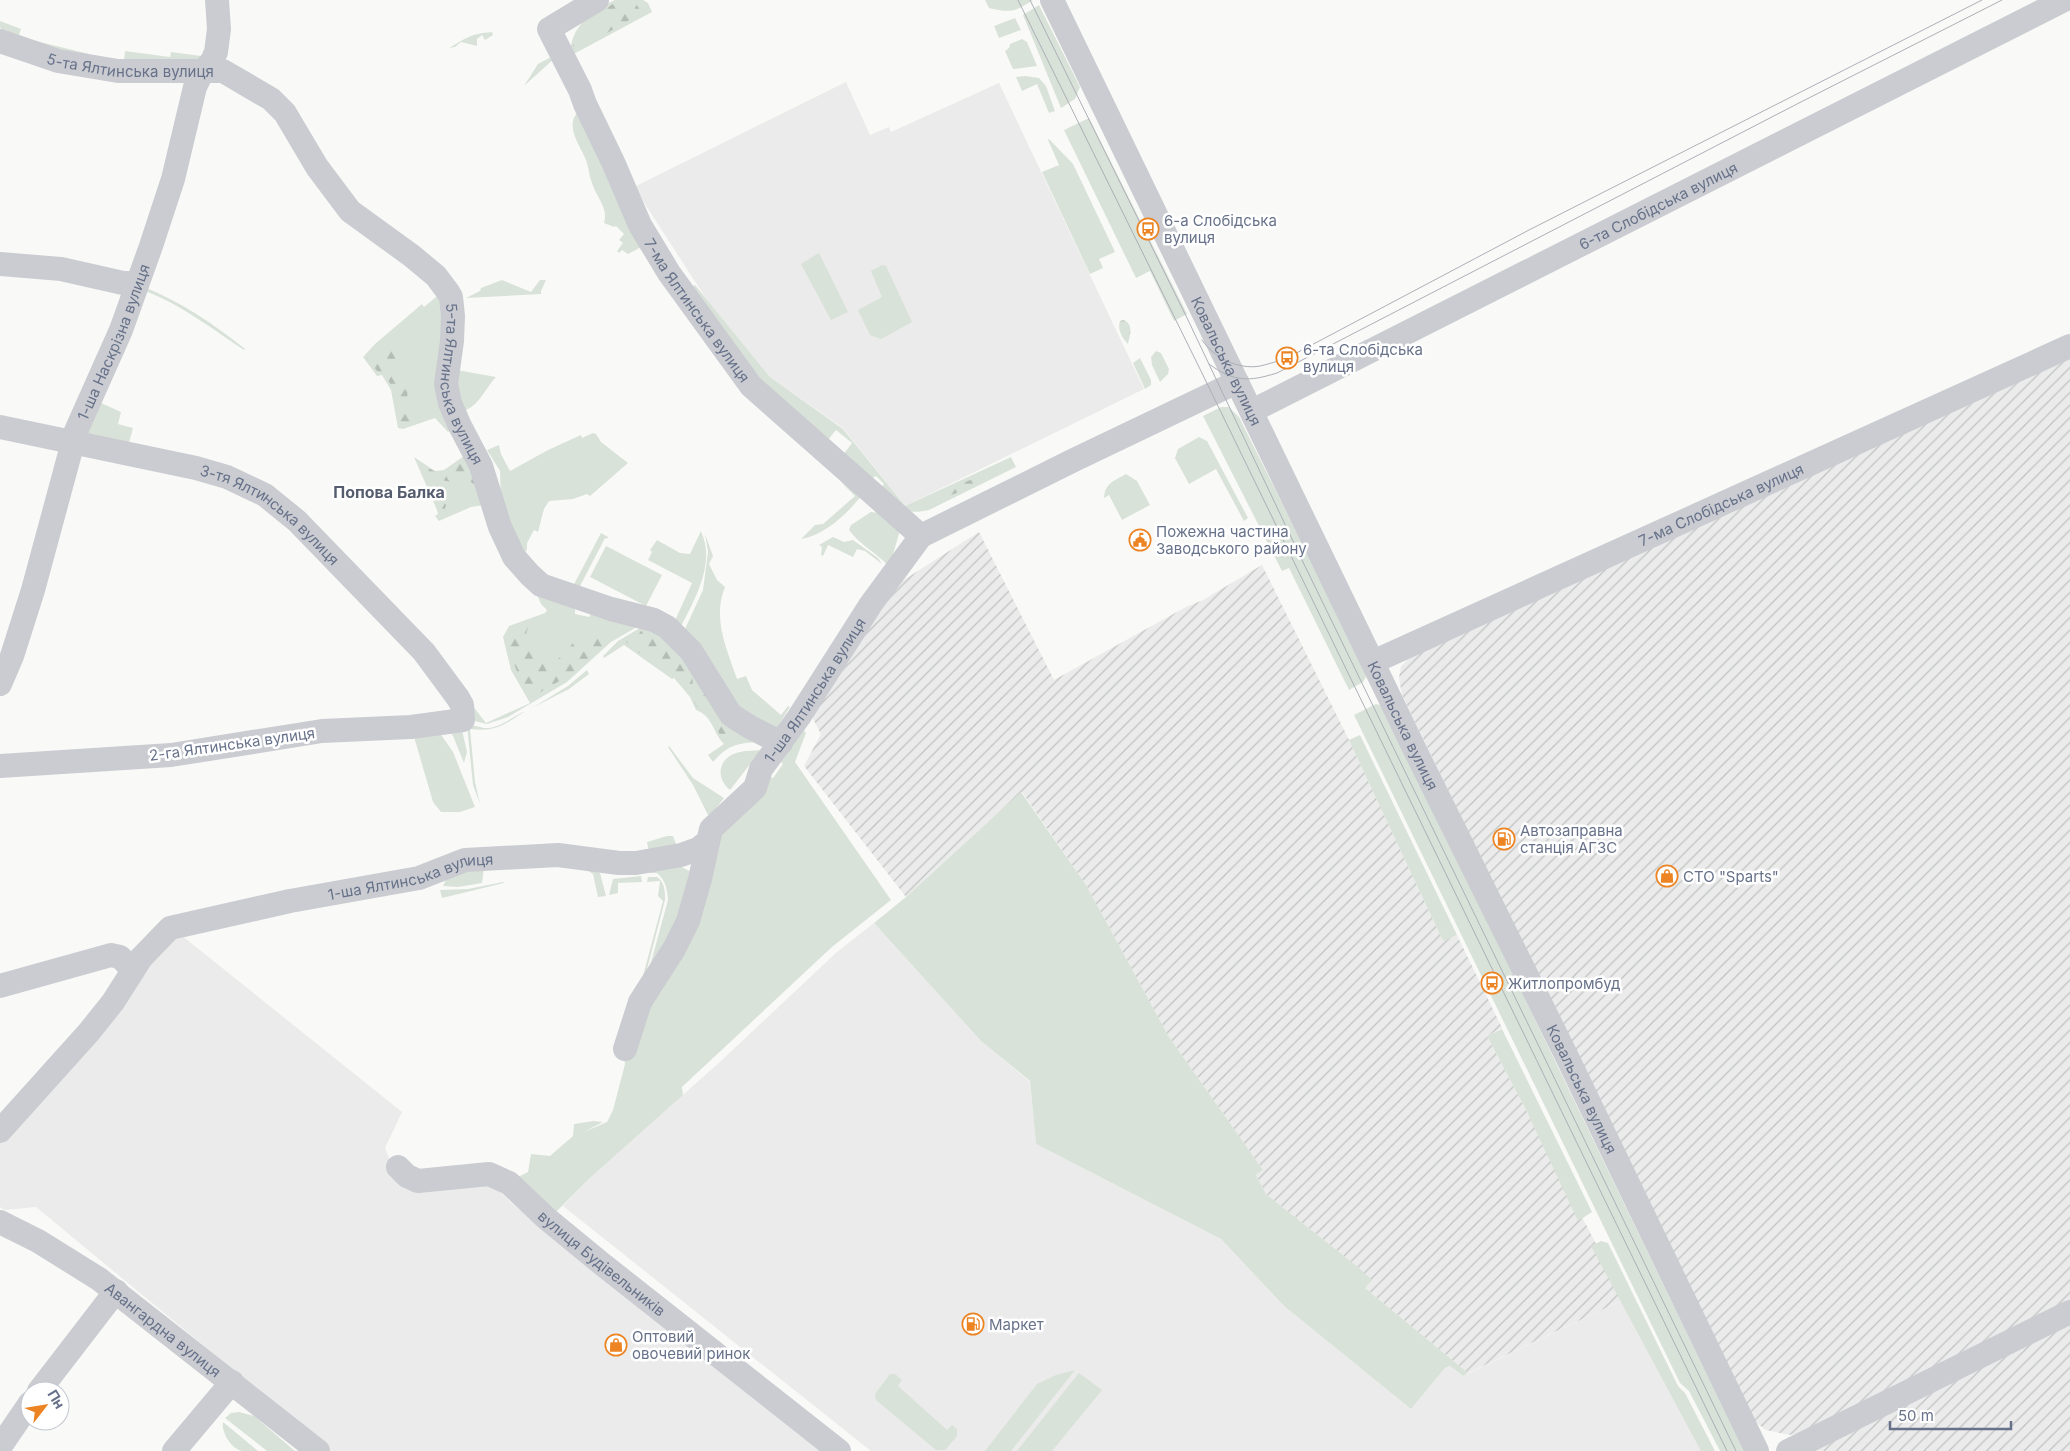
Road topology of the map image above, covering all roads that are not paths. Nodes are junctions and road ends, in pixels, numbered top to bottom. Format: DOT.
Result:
graph roads {
  1 [pos="218,0"];
  2 [pos="597,0"];
  3 [pos="1052,0"];
  4 [pos="2064,0"];
  5 [pos="0,42"];
  6 [pos="204,71"];
  7 [pos="0,264"];
  8 [pos="137,283"];
  9 [pos="2070,346"];
  10 [pos="1238,382"];
  11 [pos="1252,411"];
  12 [pos="0,427"];
  13 [pos="73,443"];
  14 [pos="921,536"];
  15 [pos="1373,662"];
  16 [pos="0,684"];
  17 [pos="463,720"];
  18 [pos="781,743"];
  19 [pos="0,766"];
  20 [pos="708,841"];
  21 [pos="133,970"];
  22 [pos="0,986"];
  23 [pos="625,1049"];
  24 [pos="0,1130"];
  25 [pos="398,1167"];
  26 [pos="0,1222"];
  27 [pos="116,1291"];
  28 [pos="2070,1312"];
  29 [pos="47,1381"];
  30 [pos="232,1382"];
  31 [pos="20,1418"];
  32 [pos="0,1447"];
  33 [pos="174,1451"];
  34 [pos="318,1451"];
  35 [pos="839,1451"];
  36 [pos="1758,1451"];
  37 [pos="1788,1451"];
  1 -- 6 [label="street, 1-ша Наскрізна вулиця"];
  2 -- 14 [label="street, 7-ма Ялтинська вулиця"];
  3 -- 10 [label="street, Ковальська вулиця"];
  4 -- 11 [label="street, 6-та Слобідська вулиця"];
  5 -- 6 [label="street, 5-та Ялтинська вулиця"];
  6 -- 8 [label="street, 1-ша Наскрізна вулиця"];
  6 -- 18 [label="street, 5-та Ялтинська вулиця"];
  7 -- 8 [label="street"];
  8 -- 13 [label="street, 1-ша Наскрізна вулиця"];
  9 -- 15 [label="street, 7-ма Слобідська вулиця"];
  10 -- 11 [label="street, Ковальська вулиця"];
  10 -- 14 [label="street"];
  11 -- 15 [label="street, Ковальська вулиця"];
  12 -- 13 [label="street, 3-тя Ялтинська вулиця"];
  13 -- 16 [label="street, 1-ша Наскрізна вулиця"];
  13 -- 17 [label="street, 3-тя Ялтинська вулиця"];
  14 -- 18 [label="street, 1-ша Ялтинська вулиця"];
  15 -- 36 [label="street, Ковальська вулиця"];
  17 -- 19 [label="street, 2-га Ялтинська вулиця"];
  18 -- 20 [label="street, 1-ша Ялтинська вулиця"];
  20 -- 21 [label="street, 1-ша Ялтинська вулиця"];
  20 -- 23 [label="street, 1-ша Ялтинська вулиця"];
  21 -- 22 [label="street"];
  21 -- 24 [label="street, 1-ша Ялтинська вулиця"];
  25 -- 35 [label="street, вулиця Будівельників"];
  26 -- 27 [label="street, Авангардна вулиця"];
  27 -- 29 [label="street"];
  27 -- 30 [label="street, Авангардна вулиця"];
  28 -- 37 [label="street"];
  30 -- 33 [label="street"];
  30 -- 34 [label="street, Авангардна вулиця"];
  31 -- 32 [label="street"];
}
